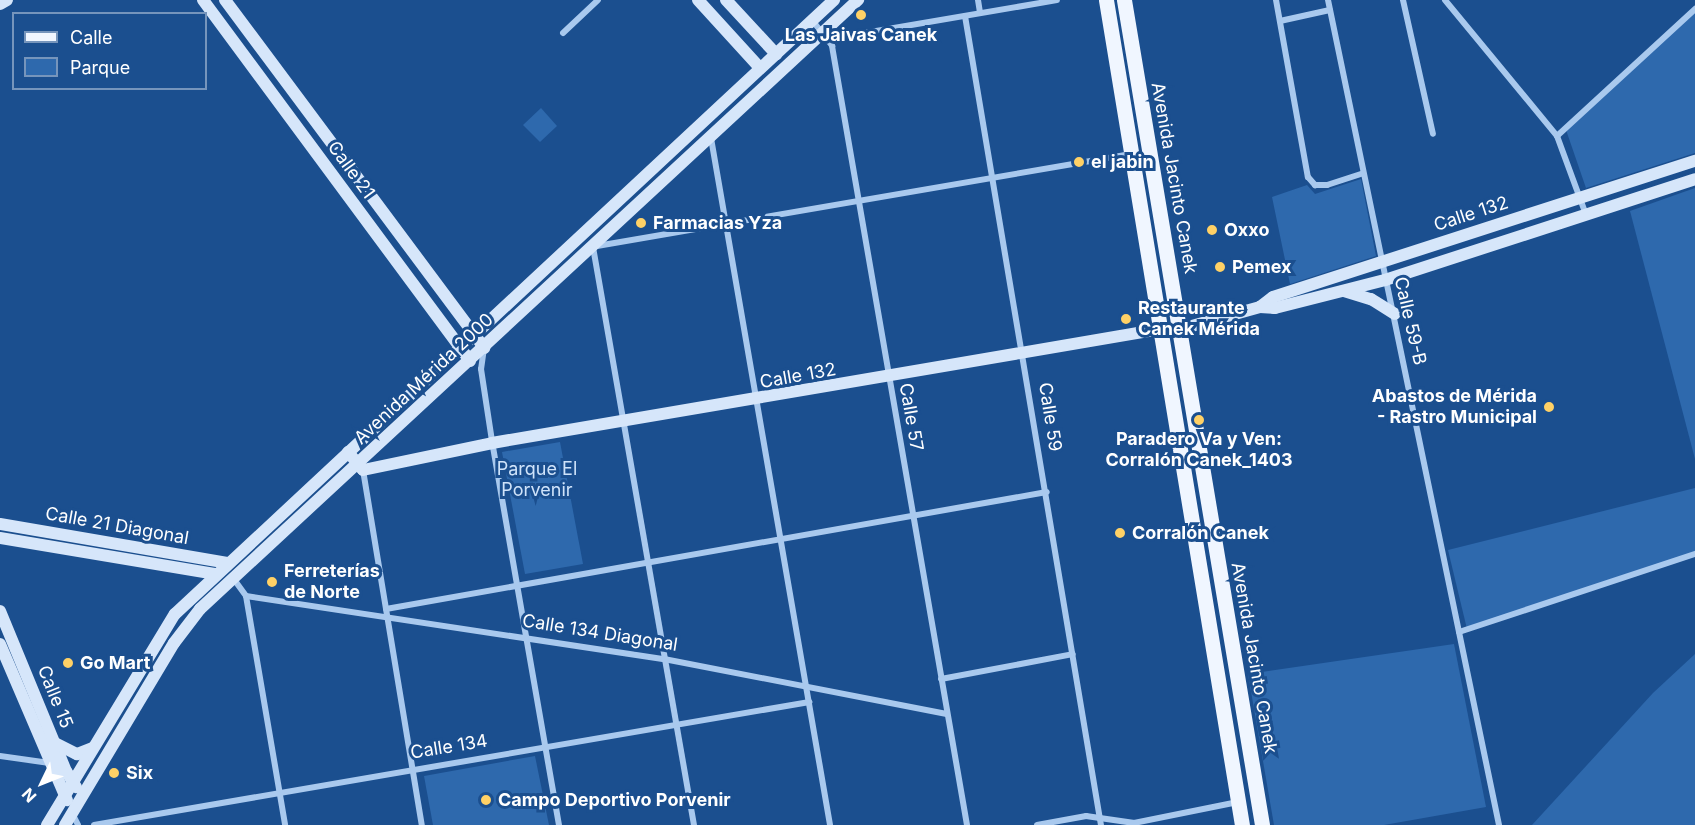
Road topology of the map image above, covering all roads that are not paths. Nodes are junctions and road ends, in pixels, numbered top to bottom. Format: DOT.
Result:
graph roads {
  1 [pos="7,0"];
  2 [pos="203,0"];
  3 [pos="225,0"];
  4 [pos="598,0"];
  5 [pos="698,0"];
  6 [pos="726,0"];
  7 [pos="834,0"];
  8 [pos="858,0"];
  9 [pos="978,0"];
  10 [pos="1057,0"];
  11 [pos="1106,0"];
  12 [pos="1124,0"];
  13 [pos="1276,0"];
  14 [pos="1328,0"];
  15 [pos="1403,0"];
  16 [pos="1445,0"];
  17 [pos="0,4"];
  18 [pos="1695,9"];
  19 [pos="1330,10"];
  20 [pos="980,13"];
  21 [pos="965,15"];
  22 [pos="812,20"];
  23 [pos="1280,21"];
  24 [pos="824,32"];
  25 [pos="563,33"];
  26 [pos="776,54"];
  27 [pos="760,68"];
  28 [pos="320,129"];
  29 [pos="1433,134"];
  30 [pos="1557,136"];
  31 [pos="711,137"];
  32 [pos="306,140"];
  33 [pos="1131,154"];
  34 [pos="1695,160"];
  35 [pos="1363,173"];
  36 [pos="993,179"];
  37 [pos="1695,179"];
  38 [pos="1581,198"];
  39 [pos="859,203"];
  40 [pos="1586,215"];
  41 [pos="726,224"];
  42 [pos="582,235"];
  43 [pos="1165,241"];
  44 [pos="1147,244"];
  45 [pos="593,246"];
  46 [pos="1381,262"];
  47 [pos="1385,280"];
  48 [pos="1343,291"];
  49 [pos="1260,307"];
  50 [pos="1395,314"];
  51 [pos="1161,329"];
  52 [pos="1181,329"];
  53 [pos="473,333"];
  54 [pos="459,348"];
  55 [pos="484,348"];
  56 [pos="1025,355"];
  57 [pos="470,361"];
  58 [pos="481,369"];
  59 [pos="890,378"];
  60 [pos="1188,381"];
  61 [pos="1170,384"];
  62 [pos="757,401"];
  63 [pos="623,423"];
  64 [pos="492,443"];
  65 [pos="348,452"];
  66 [pos="361,467"];
  67 [pos="1047,492"];
  68 [pos="913,515"];
  69 [pos="0,524"];
  70 [pos="0,538"];
  71 [pos="781,538"];
  72 [pos="1695,554"];
  73 [pos="647,562"];
  74 [pos="229,563"];
  75 [pos="216,574"];
  76 [pos="233,577"];
  77 [pos="517,584"];
  78 [pos="246,596"];
  79 [pos="0,611"];
  80 [pos="386,612"];
  81 [pos="1459,632"];
  82 [pos="526,636"];
  83 [pos="0,644"];
  84 [pos="1073,654"];
  85 [pos="664,658"];
  86 [pos="941,680"];
  87 [pos="806,684"];
  88 [pos="809,702"];
  89 [pos="947,714"];
  90 [pos="676,725"];
  91 [pos="55,743"];
  92 [pos="545,746"];
  93 [pos="93,748"];
  94 [pos="0,749"];
  95 [pos="2,756"];
  96 [pos="50,763"];
  97 [pos="412,767"];
  98 [pos="73,781"];
  99 [pos="280,794"];
  100 [pos="65,795"];
  101 [pos="82,795"];
  102 [pos="1238,802"];
  103 [pos="71,813"];
  104 [pos="1100,822"];
  105 [pos="47,825"];
  106 [pos="65,825"];
  107 [pos="78,825"];
  108 [pos="94,825"];
  109 [pos="285,825"];
  110 [pos="422,825"];
  111 [pos="559,825"];
  112 [pos="694,825"];
  113 [pos="830,825"];
  114 [pos="967,825"];
  115 [pos="1037,825"];
  116 [pos="1242,825"];
  117 [pos="1262,825"];
  118 [pos="1499,825"];
  1 -- 17 [label="street"];
  2 -- 32 [label="street, Calle 21"];
  3 -- 28 [label="street, Calle 21"];
  4 -- 25 [label="street"];
  5 -- 27 [label="street"];
  6 -- 26 [label="street"];
  7 -- 22 [label="street, Avenida Mérida 2000"];
  8 -- 24 [label="street, Avenida Mérida 2000"];
  9 -- 20 [label="street"];
  10 -- 20 [label="street"];
  11 -- 33 [label="main road, Avenida Jacinto Canek"];
  12 -- 43 [label="main road, Avenida Jacinto Canek"];
  13 -- 23 [label="street"];
  14 -- 19 [label="street, Calle 59-B"];
  15 -- 29 [label="street"];
  16 -- 30 [label="street"];
  18 -- 30 [label="street"];
  19 -- 23 [label="street"];
  19 -- 35 [label="street, Calle 59-B"];
  20 -- 21 [label="street"];
  21 -- 24 [label="street"];
  21 -- 36 [label="street, Calle 59"];
  22 -- 24 [label="street, Calle 57"];
  22 -- 26 [label="street, Avenida Mérida 2000"];
  23 -- 35 [label="street"];
  24 -- 31 [label="street, Avenida Mérida 2000"];
  24 -- 39 [label="street, Calle 57"];
  26 -- 27 [label="street, Avenida Mérida 2000"];
  27 -- 42 [label="street, Avenida Mérida 2000"];
  28 -- 32 [label="street"];
  28 -- 53 [label="street, Calle 21"];
  30 -- 38 [label="street"];
  31 -- 41 [label="street"];
  31 -- 45 [label="street, Avenida Mérida 2000"];
  32 -- 54 [label="street, Calle 21"];
  33 -- 36 [label="street"];
  33 -- 44 [label="main road, Avenida Jacinto Canek"];
  34 -- 38 [label="street, Calle 132"];
  35 -- 46 [label="street, Calle 59-B"];
  36 -- 39 [label="street"];
  36 -- 56 [label="street, Calle 59"];
  37 -- 40 [label="street, Calle 132"];
  38 -- 40 [label="street"];
  38 -- 46 [label="street, Calle 132"];
  39 -- 41 [label="street"];
  39 -- 59 [label="street, Calle 57"];
  40 -- 47 [label="street, Calle 132"];
  41 -- 45 [label="street"];
  41 -- 62 [label="street"];
  42 -- 45 [label="street"];
  42 -- 53 [label="street, Avenida Mérida 2000"];
  43 -- 44 [label="street"];
  43 -- 52 [label="main road, Avenida Jacinto Canek"];
  44 -- 51 [label="main road, Avenida Jacinto Canek"];
  45 -- 55 [label="street, Avenida Mérida 2000"];
  45 -- 63 [label="street"];
  46 -- 47 [label="street, Calle 59-B"];
  46 -- 49 [label="street, Calle 132"];
  47 -- 48 [label="street, Calle 132"];
  47 -- 50 [label="street, Calle 59-B"];
  48 -- 49 [label="street, Calle 132"];
  48 -- 50 [label="street"];
  49 -- 52 [label="street, Calle 132"];
  50 -- 81 [label="street, Calle 59-B"];
  51 -- 52 [label="street, Calle 132"];
  51 -- 56 [label="street, Calle 132"];
  51 -- 61 [label="main road, Avenida Jacinto Canek"];
  52 -- 60 [label="main road, Avenida Jacinto Canek"];
  53 -- 54 [label="street, Avenida Mérida 2000"];
  53 -- 55 [label="street, Calle 21"];
  54 -- 57 [label="street, Calle 21"];
  54 -- 65 [label="street, Avenida Mérida 2000"];
  55 -- 57 [label="street, Avenida Mérida 2000"];
  55 -- 58 [label="street"];
  56 -- 59 [label="street, Calle 132"];
  56 -- 67 [label="street, Calle 59"];
  57 -- 58 [label="street"];
  57 -- 66 [label="street, Avenida Mérida 2000"];
  58 -- 64 [label="street"];
  59 -- 62 [label="street, Calle 132"];
  59 -- 68 [label="street, Calle 57"];
  60 -- 61 [label="street"];
  60 -- 117 [label="main road, Avenida Jacinto Canek"];
  61 -- 102 [label="main road, Avenida Jacinto Canek"];
  62 -- 63 [label="street, Calle 132"];
  62 -- 71 [label="street"];
  63 -- 64 [label="street, Calle 132"];
  63 -- 73 [label="street"];
  64 -- 66 [label="street, Calle 132"];
  64 -- 77 [label="street"];
  65 -- 66 [label="street"];
  65 -- 74 [label="street, Avenida Mérida 2000"];
  66 -- 76 [label="street, Avenida Mérida 2000"];
  66 -- 80 [label="street"];
  67 -- 68 [label="street"];
  67 -- 84 [label="street, Calle 59"];
  68 -- 71 [label="street"];
  68 -- 86 [label="street, Calle 57"];
  69 -- 74 [label="street, Calle 21 Diagonal"];
  70 -- 75 [label="street, Calle 21 Diagonal"];
  71 -- 73 [label="street"];
  71 -- 87 [label="street"];
  72 -- 81 [label="street"];
  73 -- 77 [label="street"];
  73 -- 85 [label="street"];
  74 -- 75 [label="street, Avenida Mérida 2000"];
  75 -- 93 [label="street, Avenida Mérida 2000"];
  76 -- 78 [label="street"];
  76 -- 101 [label="street, Avenida Mérida 2000"];
  77 -- 80 [label="street"];
  77 -- 82 [label="street"];
  78 -- 80 [label="street, Calle 134 Diagonal"];
  78 -- 99 [label="street"];
  79 -- 91 [label="street, Calle 15"];
  80 -- 82 [label="street, Calle 134 Diagonal"];
  80 -- 97 [label="street"];
  81 -- 118 [label="street, Calle 59-B"];
  82 -- 85 [label="street, Calle 134 Diagonal"];
  82 -- 92 [label="street"];
  83 -- 96 [label="street, Calle 15"];
  84 -- 86 [label="street"];
  84 -- 104 [label="street, Calle 59"];
  85 -- 87 [label="street, Calle 134 Diagonal"];
  85 -- 90 [label="street"];
  86 -- 89 [label="street, Calle 57"];
  87 -- 88 [label="street"];
  87 -- 89 [label="street, Calle 134 Diagonal"];
  88 -- 90 [label="street, Calle 134"];
  88 -- 113 [label="street"];
  89 -- 114 [label="street, Calle 57"];
  90 -- 92 [label="street, Calle 134"];
  90 -- 112 [label="street"];
  91 -- 93 [label="street"];
  91 -- 98 [label="street, Calle 15"];
  92 -- 97 [label="street, Calle 134"];
  92 -- 111 [label="street"];
  93 -- 98 [label="street, Avenida Mérida 2000"];
  94 -- 95 [label="street"];
  95 -- 96 [label="street"];
  96 -- 100 [label="street, Calle 15"];
  97 -- 99 [label="street, Calle 134"];
  97 -- 110 [label="street"];
  98 -- 100 [label="street, Avenida Mérida 2000"];
  98 -- 101 [label="street, Calle 15"];
  99 -- 108 [label="street, Calle 134"];
  99 -- 109 [label="street"];
  100 -- 103 [label="street, Calle 15"];
  100 -- 105 [label="street, Avenida Mérida 2000"];
  101 -- 103 [label="street, Avenida Mérida 2000"];
  102 -- 104 [label="street"];
  102 -- 116 [label="main road, Avenida Jacinto Canek"];
  103 -- 106 [label="street, Avenida Mérida 2000"];
  103 -- 107 [label="street"];
  104 -- 115 [label="street"];
}
